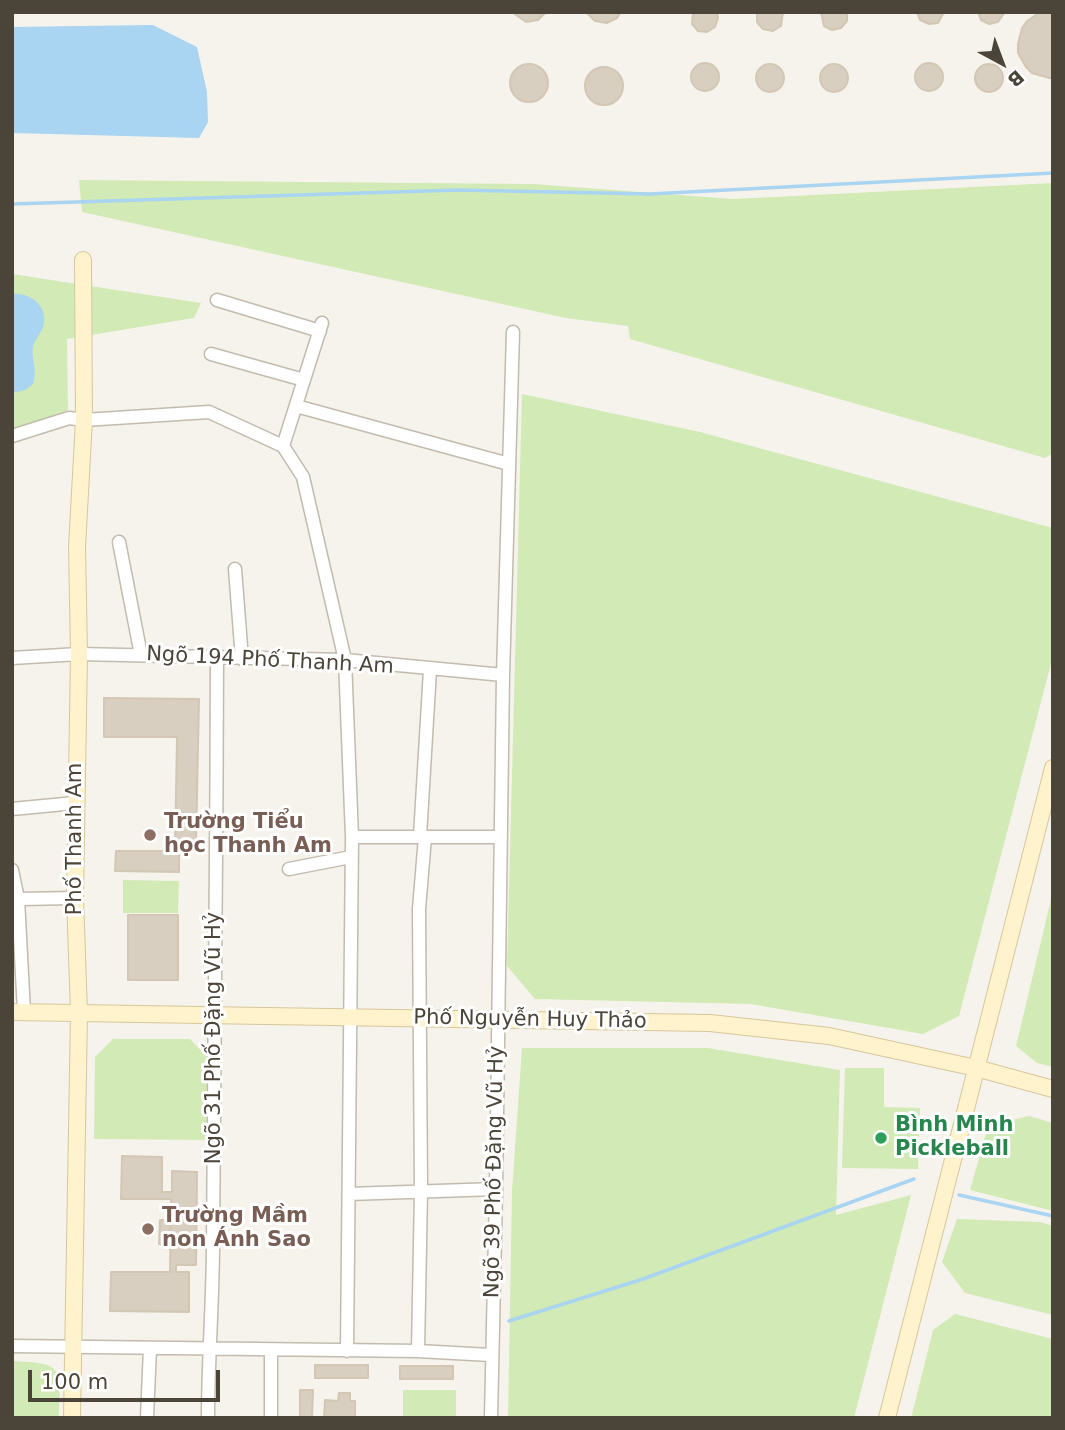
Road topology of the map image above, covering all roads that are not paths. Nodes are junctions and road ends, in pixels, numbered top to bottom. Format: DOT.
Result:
graph roads {
  1 [pos="83,260"];
  2 [pos="217,300"];
  3 [pos="513,332"];
  4 [pos="211,354"];
  5 [pos="304,380"];
  6 [pos="296,406"];
  7 [pos="84,420"];
  8 [pos="12,436"];
  9 [pos="283,446"];
  10 [pos="509,464"];
  11 [pos="118,542"];
  12 [pos="235,569"];
  13 [pos="79,654"];
  14 [pos="141,655"];
  15 [pos="12,658"];
  16 [pos="217,658"];
  17 [pos="242,659"];
  18 [pos="345,660"];
  19 [pos="430,670"];
  20 [pos="503,675"];
  21 [pos="1053,768"];
  22 [pos="75,803"];
  23 [pos="12,809"];
  24 [pos="352,837"];
  25 [pos="422,837"];
  26 [pos="501,837"];
  27 [pos="351,857"];
  28 [pos="289,869"];
  29 [pos="12,870"];
  30 [pos="18,898"];
  31 [pos="75,898"];
  32 [pos="18,1012"];
  33 [pos="79,1013"];
  34 [pos="216,1015"];
  35 [pos="350,1017"];
  36 [pos="419,1018"];
  37 [pos="498,1019"];
  38 [pos="976,1068"];
  39 [pos="1053,1089"];
  40 [pos="496,1189"];
  41 [pos="421,1191"];
  42 [pos="349,1194"];
  43 [pos="12,1346"];
  44 [pos="150,1348"];
  45 [pos="73,1349"];
  46 [pos="208,1350"];
  47 [pos="271,1350"];
  48 [pos="347,1350"];
  49 [pos="418,1351"];
  50 [pos="490,1354"];
  51 [pos="72,1418"];
  52 [pos="147,1418"];
  53 [pos="208,1418"];
  54 [pos="271,1418"];
  55 [pos="491,1418"];
  56 [pos="887,1418"];
  1 -- 7 [label="street, Phố Thanh Am"];
  2 -- 5 [label="street"];
  3 -- 10 [label="street, Ngõ 39 Phố Đặng Vũ Hỷ"];
  4 -- 5 [label="street"];
  5 -- 6 [label="street"];
  6 -- 9 [label="street"];
  6 -- 10 [label="street"];
  7 -- 8 [label="street"];
  7 -- 9 [label="street"];
  7 -- 13 [label="street, Phố Thanh Am"];
  9 -- 18 [label="street"];
  10 -- 20 [label="street, Ngõ 39 Phố Đặng Vũ Hỷ"];
  11 -- 14 [label="street"];
  12 -- 17 [label="street"];
  13 -- 14 [label="street, Ngõ 194 Phố Thanh Am"];
  13 -- 15 [label="street, Ngõ 194 Phố Thanh Am"];
  13 -- 22 [label="street, Phố Thanh Am"];
  14 -- 16 [label="street, Ngõ 194 Phố Thanh Am"];
  16 -- 17 [label="street, Ngõ 194 Phố Thanh Am"];
  16 -- 34 [label="street, Ngõ 31 Phố Đặng Vũ Hỷ"];
  17 -- 18 [label="street, Ngõ 194 Phố Thanh Am"];
  18 -- 19 [label="street, Ngõ 194 Phố Thanh Am"];
  18 -- 24 [label="street"];
  19 -- 20 [label="street, Ngõ 194 Phố Thanh Am"];
  19 -- 25 [label="street"];
  20 -- 26 [label="street, Ngõ 39 Phố Đặng Vũ Hỷ"];
  21 -- 38 [label="street"];
  22 -- 23 [label="street"];
  22 -- 31 [label="street, Phố Thanh Am"];
  24 -- 25 [label="street"];
  24 -- 27 [label="street"];
  25 -- 26 [label="street"];
  25 -- 36 [label="street"];
  26 -- 37 [label="street, Ngõ 39 Phố Đặng Vũ Hỷ"];
  27 -- 28 [label="street"];
  27 -- 35 [label="street"];
  29 -- 30 [label="street"];
  30 -- 31 [label="street"];
  30 -- 32 [label="street"];
  31 -- 33 [label="street, Phố Thanh Am"];
  32 -- 33 [label="street, Phố Nguyễn Huy Thảo"];
  33 -- 34 [label="street, Phố Nguyễn Huy Thảo"];
  33 -- 45 [label="street, Phố Thanh Am"];
  34 -- 35 [label="street, Phố Nguyễn Huy Thảo"];
  34 -- 46 [label="street, Ngõ 31 Phố Đặng Vũ Hỷ"];
  35 -- 36 [label="street, Phố Nguyễn Huy Thảo"];
  35 -- 42 [label="street"];
  36 -- 37 [label="street, Phố Nguyễn Huy Thảo"];
  36 -- 41 [label="street"];
  37 -- 38 [label="street, Phố Nguyễn Huy Thảo"];
  37 -- 40 [label="street, Ngõ 39 Phố Đặng Vũ Hỷ"];
  38 -- 39 [label="street, Phố Nguyễn Huy Thảo"];
  38 -- 56 [label="street"];
  40 -- 41 [label="street"];
  40 -- 50 [label="street, Ngõ 39 Phố Đặng Vũ Hỷ"];
  41 -- 42 [label="street"];
  41 -- 49 [label="street"];
  42 -- 48 [label="street"];
  43 -- 45 [label="street"];
  44 -- 45 [label="street"];
  44 -- 46 [label="street"];
  44 -- 52 [label="street"];
  45 -- 51 [label="street, Phố Thanh Am"];
  46 -- 47 [label="street"];
  46 -- 53 [label="street, Ngõ 31 Phố Đặng Vũ Hỷ"];
  47 -- 48 [label="street"];
  47 -- 54 [label="street"];
  48 -- 49 [label="street"];
  49 -- 50 [label="street"];
  50 -- 55 [label="street, Ngõ 39 Phố Đặng Vũ Hỷ"];
}
